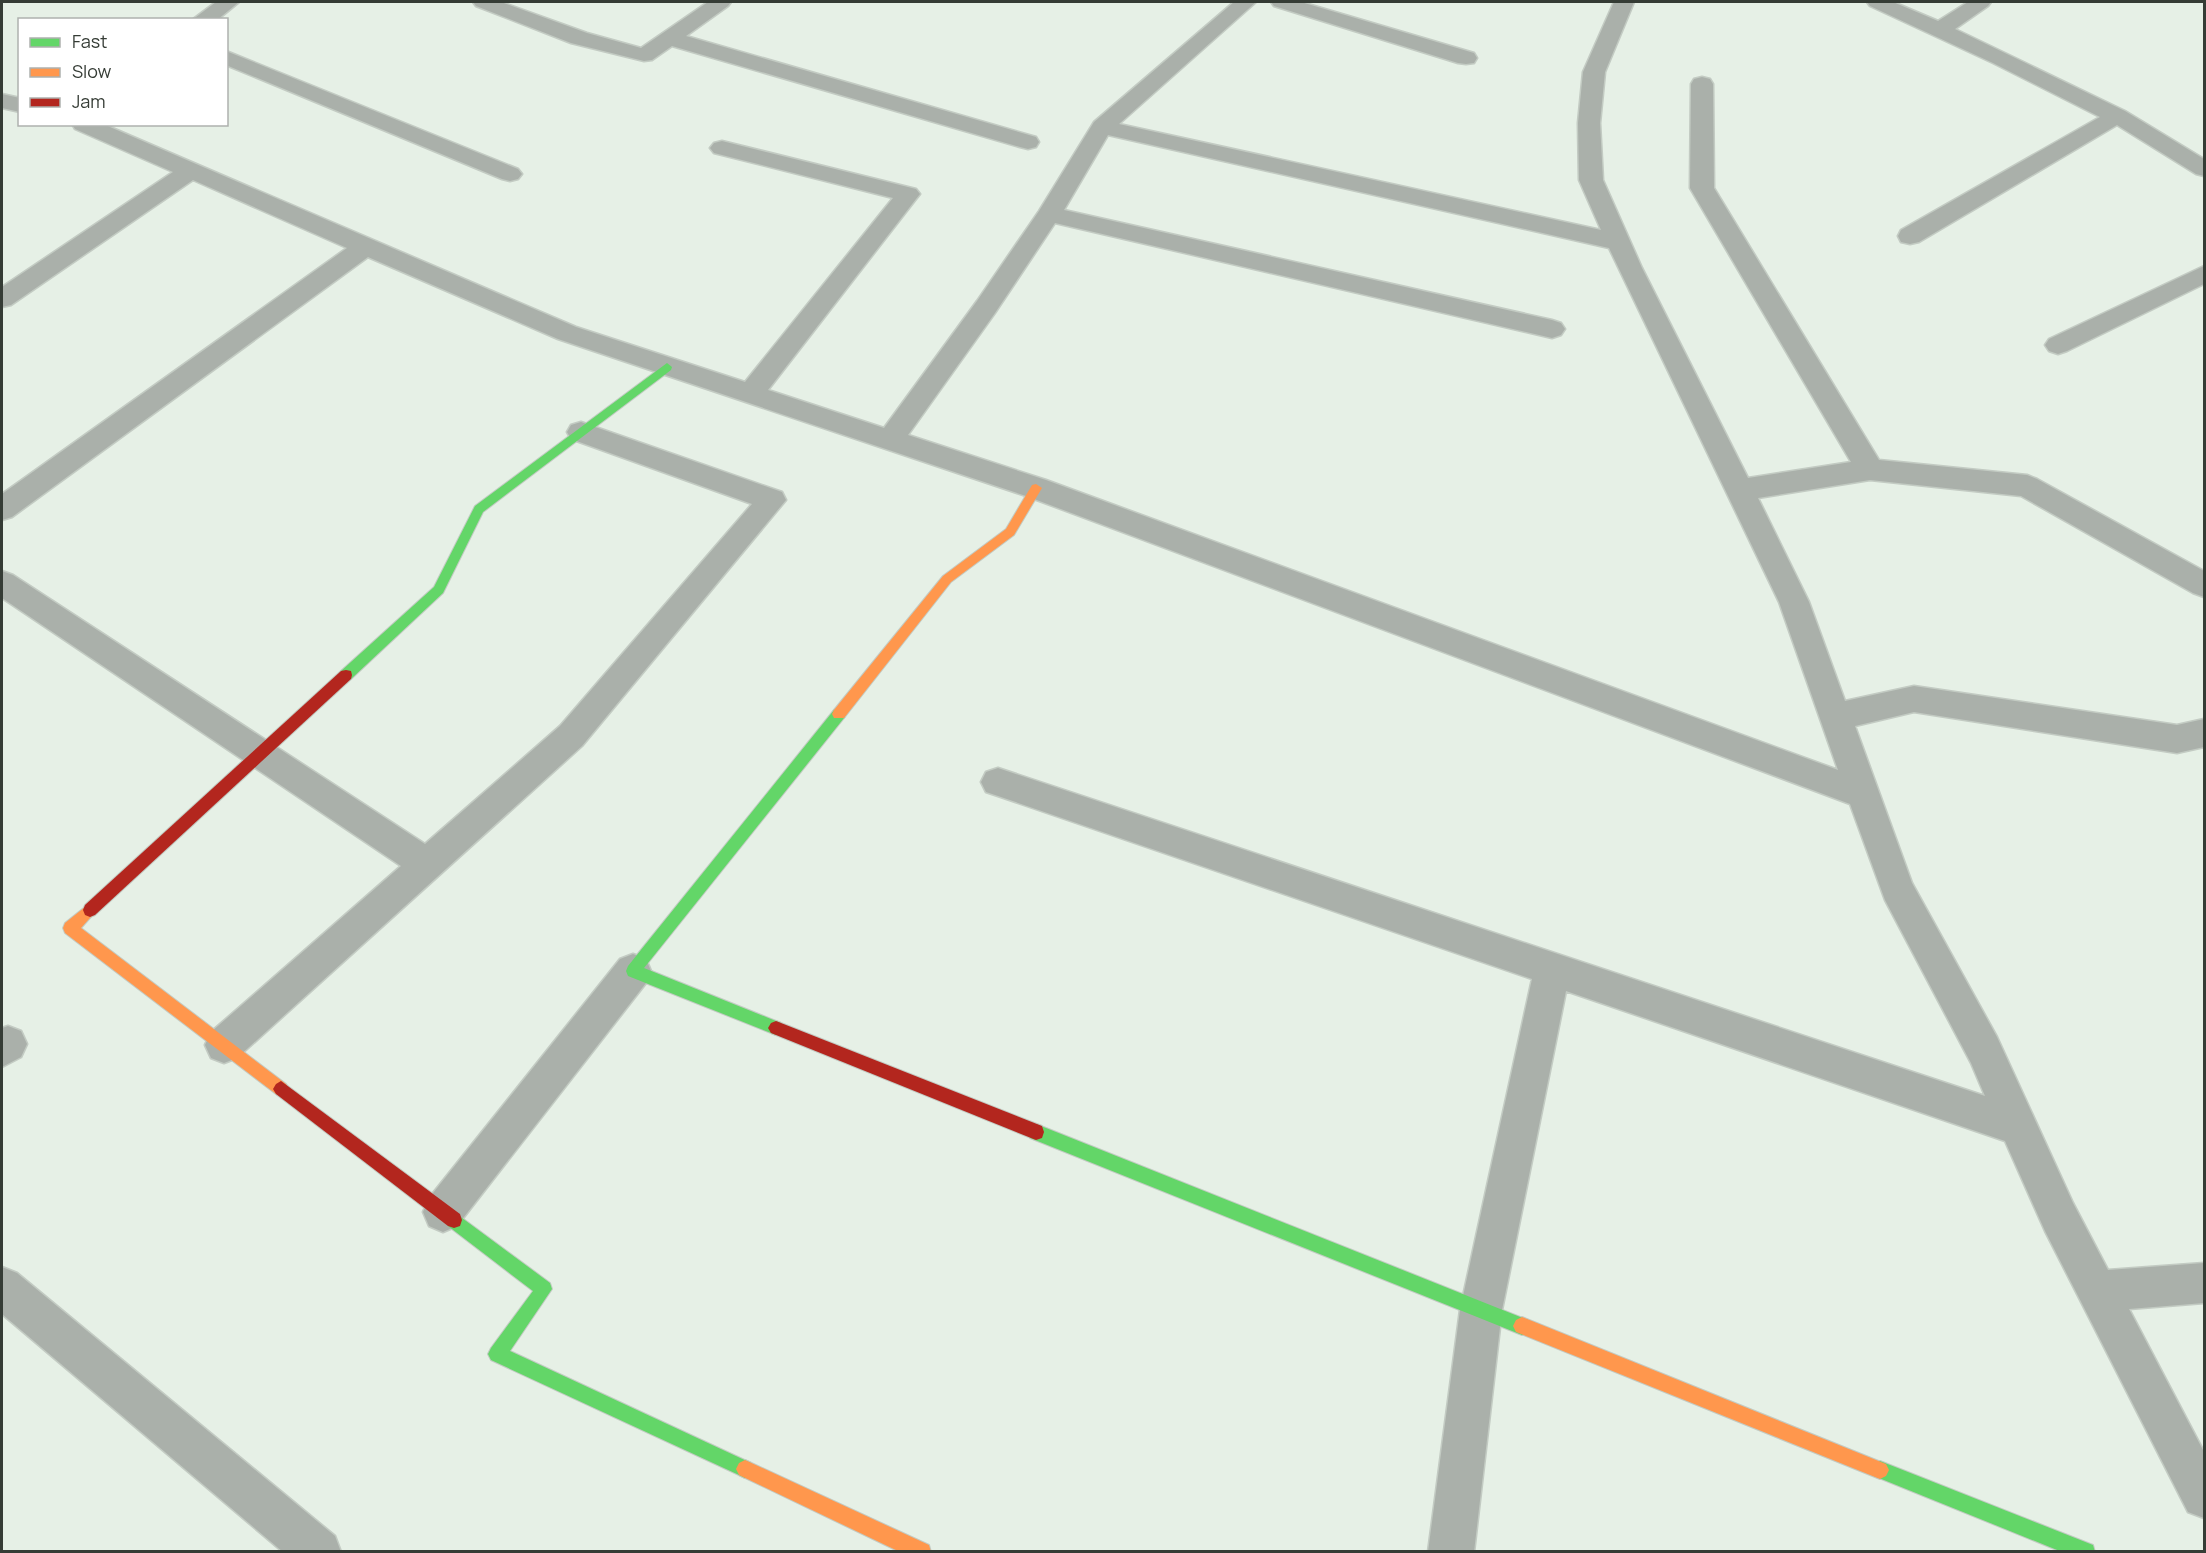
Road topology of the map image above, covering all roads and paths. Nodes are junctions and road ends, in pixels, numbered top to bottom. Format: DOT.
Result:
graph roads {
  1 [pos="229,2"];
  2 [pos="483,2"];
  3 [pos="721,2"];
  4 [pos="1246,2"];
  5 [pos="1281,2"];
  6 [pos="1624,2"];
  7 [pos="1877,2"];
  8 [pos="1981,2"];
  9 [pos="205,18"];
  10 [pos="1939,30"];
  11 [pos="669,38"];
  12 [pos="228,58"];
  13 [pos="1466,58"];
  14 [pos="1702,84"];
  15 [pos="2,101"];
  16 [pos="18,105"];
  17 [pos="2117,116"];
  18 [pos="88,126"];
  19 [pos="1102,128"];
  20 [pos="1028,142"];
  21 [pos="722,148"];
  22 [pos="2205,169"];
  23 [pos="190,171"];
  24 [pos="510,174"];
  25 [pos="1049,214"];
  26 [pos="1910,236"];
  27 [pos="1618,242"];
  28 [pos="366,246"];
  29 [pos="2205,274"];
  30 [pos="2,299"];
  31 [pos="1552,329"];
  32 [pos="2058,345"];
  33 [pos="667,367"];
  34 [pos="750,394"];
  35 [pos="581,432"];
  36 [pos="890,440"];
  37 [pos="1870,470"];
  38 [pos="1036,488"];
  39 [pos="1739,490"];
  40 [pos="2,509"];
  41 [pos="2,583"];
  42 [pos="2205,585"];
  43 [pos="1835,717"];
  44 [pos="2205,733"];
  45 [pos="260,754"];
  46 [pos="998,782"];
  47 [pos="1863,794"];
  48 [pos="427,864"];
  49 [pos="1552,969"];
  50 [pos="633,971"];
  51 [pos="224,1045"];
  52 [pos="2018,1126"];
  53 [pos="443,1212"];
  54 [pos="2205,1283"];
  55 [pos="2,1288"];
  56 [pos="2097,1291"];
  57 [pos="1481,1310"];
  58 [pos="2205,1496"];
  59 [pos="319,1551"];
  60 [pos="922,1551"];
  61 [pos="1451,1551"];
  62 [pos="2086,1551"];
  1 -- 9 [label="street"];
  2 -- 11 [label="street"];
  3 -- 11 [label="street"];
  4 -- 19 [label="street"];
  5 -- 13 [label="street"];
  6 -- 27 [label="street"];
  7 -- 10 [label="street"];
  8 -- 10 [label="street"];
  10 -- 17 [label="street"];
  11 -- 20 [label="street"];
  12 -- 24 [label="street"];
  14 -- 37 [label="street"];
  15 -- 16 [label="street"];
  17 -- 22 [label="street"];
  17 -- 26 [label="street"];
  18 -- 23 [label="street"];
  19 -- 25 [label="street"];
  19 -- 27 [label="street"];
  21 -- 34 [label="street"];
  23 -- 28 [label="street"];
  23 -- 30 [label="street"];
  25 -- 31 [label="street"];
  25 -- 36 [label="street"];
  27 -- 39 [label="street"];
  28 -- 33 [label="street"];
  28 -- 40 [label="street"];
  29 -- 32 [label="street"];
  33 -- 34 [label="street"];
  33 -- 35 [label="street"];
  34 -- 36 [label="street"];
  35 -- 45 [label="street"];
  35 -- 48 [label="street"];
  36 -- 38 [label="street"];
  37 -- 39 [label="street"];
  37 -- 42 [label="street"];
  38 -- 47 [label="street"];
  38 -- 50 [label="street"];
  39 -- 43 [label="street"];
  41 -- 45 [label="street"];
  43 -- 44 [label="street"];
  43 -- 47 [label="street"];
  45 -- 48 [label="street"];
  45 -- 51 [label="street"];
  46 -- 49 [label="street"];
  47 -- 52 [label="street"];
  48 -- 51 [label="street"];
  49 -- 52 [label="street"];
  49 -- 57 [label="street"];
  50 -- 53 [label="street"];
  50 -- 57 [label="street"];
  51 -- 53 [label="street"];
  52 -- 56 [label="street"];
  53 -- 60 [label="street"];
  54 -- 56 [label="street"];
  55 -- 59 [label="street"];
  56 -- 58 [label="street"];
  57 -- 61 [label="street"];
  57 -- 62 [label="street"];
}
